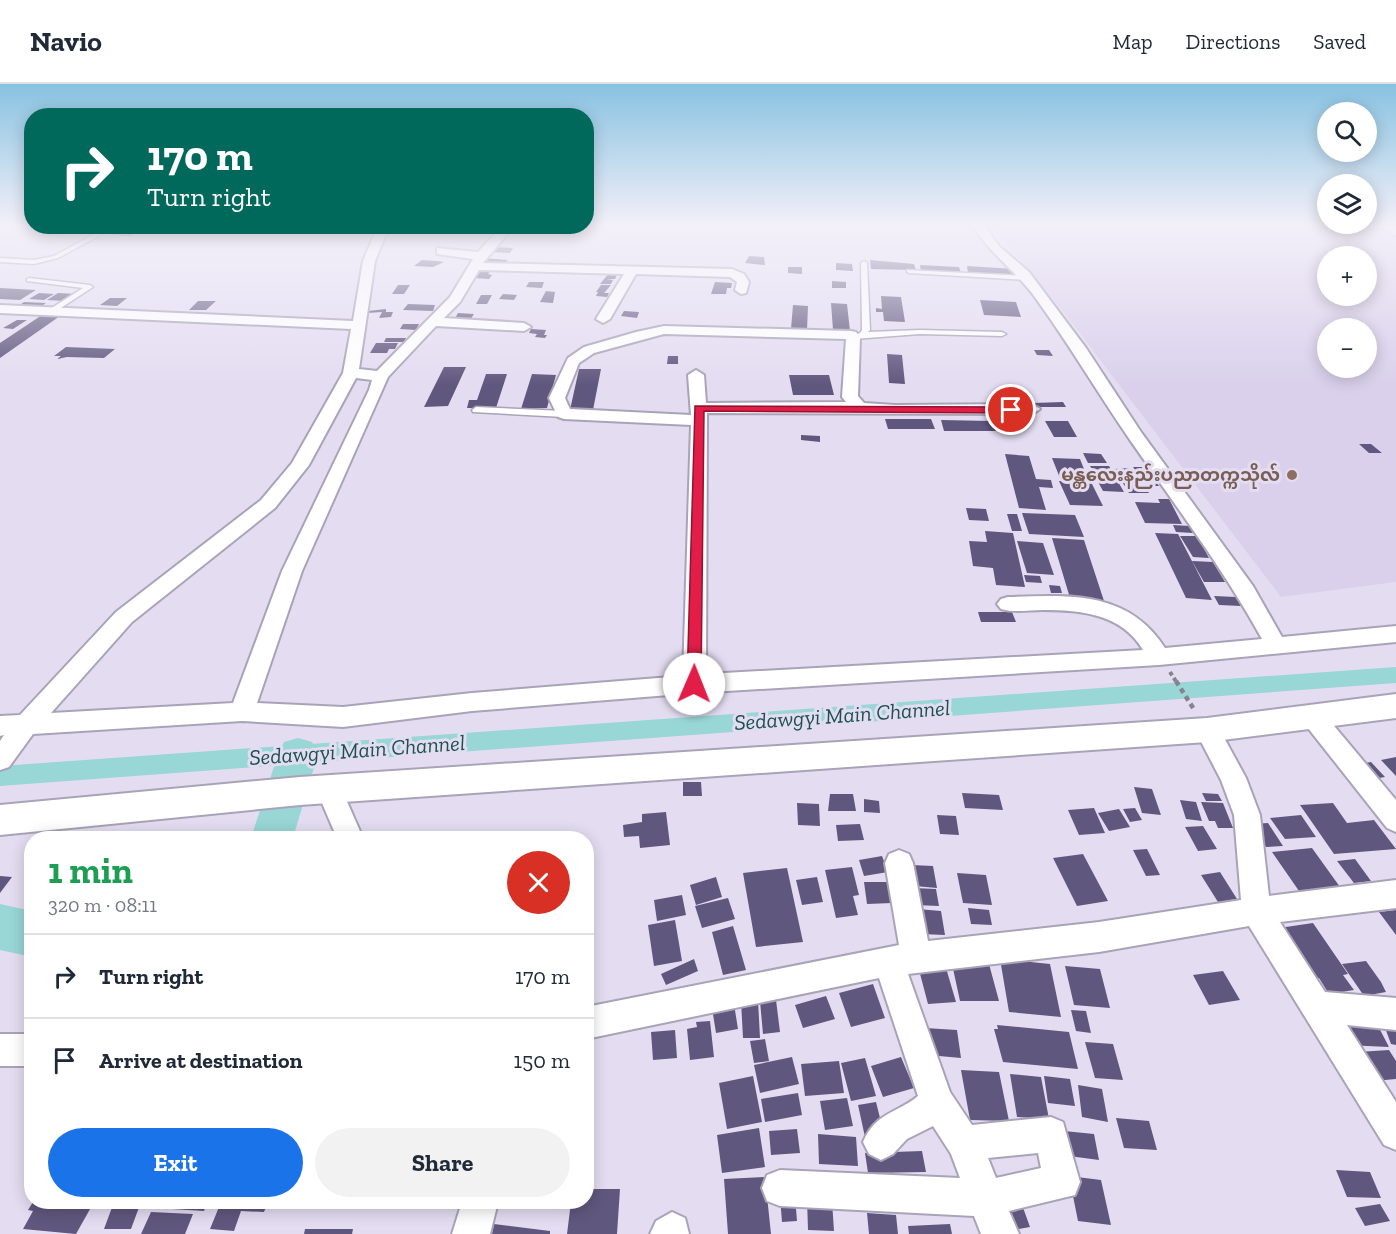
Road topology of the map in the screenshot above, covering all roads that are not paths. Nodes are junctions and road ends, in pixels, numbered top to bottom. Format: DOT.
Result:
graph roads {
  1 [pos="366,278"];
  2 [pos="467,278"];
  3 [pos="627,278"];
  4 [pos="740,278"];
  5 [pos="864,278"];
  6 [pos="1022,278"];
  7 [pos="1028,278"];
  8 [pos="28,280"];
  9 [pos="741,290"];
  10 [pos="0,309"];
  11 [pos="53,311"];
  12 [pos="603,319"];
  13 [pos="434,322"];
  14 [pos="359,325"];
  15 [pos="524,327"];
  16 [pos="1002,334"];
  17 [pos="858,337"];
  18 [pos="351,373"];
  19 [pos="696,375"];
  20 [pos="381,376"];
  21 [pos="859,407"];
  22 [pos="1032,409"];
  23 [pos="476,410"];
  24 [pos="564,414"];
  25 [pos="699,414"];
  26 [pos="1008,604"];
  27 [pos="1396,633"];
  28 [pos="1276,645"];
  29 [pos="1164,664"];
  30 [pos="694,684"];
  31 [pos="1396,706"];
  32 [pos="242,712"];
  33 [pos="1312,716"];
  34 [pos="1203,722"];
  35 [pos="14,731"];
  36 [pos="0,760"];
  37 [pos="314,790"];
  38 [pos="0,820"];
  39 [pos="1396,820"];
  40 [pos="345,831"];
  41 [pos="899,863"];
  42 [pos="1396,894"];
  43 [pos="1256,911"];
  44 [pos="902,959"];
  45 [pos="1317,1007"];
  46 [pos="1396,1014"];
  47 [pos="594,1021"];
  48 [pos="0,1050"];
  49 [pos="24,1050"];
  50 [pos="937,1102"];
  51 [pos="1396,1132"];
  52 [pos="881,1142"];
  53 [pos="964,1143"];
  54 [pos="780,1188"];
  55 [pos="986,1198"];
  56 [pos="478,1209"];
  57 [pos="471,1234"];
  58 [pos="1000,1234"];
  1 -- 14 [label="street"];
  2 -- 13 [label="street"];
  3 -- 12 [label="street"];
  4 -- 9 [label="street"];
  5 -- 17 [label="lane"];
  6 -- 7 [label="lane"];
  7 -- 28 [label="street"];
  8 -- 11 [label="lane"];
  10 -- 11 [label="street"];
  11 -- 14 [label="street"];
  13 -- 15 [label="street"];
  13 -- 20 [label="street"];
  14 -- 18 [label="street"];
  16 -- 17 [label="lane"];
  17 -- 21 [label="street"];
  17 -- 24 [label="street"];
  18 -- 20 [label="street"];
  18 -- 35 [label="street"];
  19 -- 25 [label="street"];
  20 -- 32 [label="street"];
  21 -- 22 [label="street"];
  21 -- 25 [label="street"];
  23 -- 24 [label="lane"];
  24 -- 25 [label="street"];
  25 -- 30 [label="street"];
  26 -- 29 [label="street"];
  27 -- 28 [label="street"];
  28 -- 29 [label="street"];
  29 -- 30 [label="street"];
  30 -- 32 [label="street"];
  31 -- 33 [label="street"];
  32 -- 35 [label="street"];
  33 -- 34 [label="street"];
  33 -- 39 [label="street"];
  34 -- 37 [label="street"];
  34 -- 43 [label="street"];
  35 -- 36 [label="street"];
  37 -- 38 [label="street"];
  37 -- 40 [label="street"];
  41 -- 44 [label="street"];
  42 -- 43 [label="street"];
  43 -- 44 [label="street"];
  43 -- 45 [label="street"];
  44 -- 47 [label="street"];
  44 -- 50 [label="street"];
  45 -- 46 [label="street"];
  45 -- 51 [label="street"];
  48 -- 49 [label="street"];
  50 -- 52 [label="street"];
  50 -- 53 [label="street"];
  53 -- 55 [label="street"];
  53 -- 55 [label="street"];
  54 -- 55 [label="street"];
  55 -- 58 [label="street"];
  56 -- 57 [label="street"];
}
